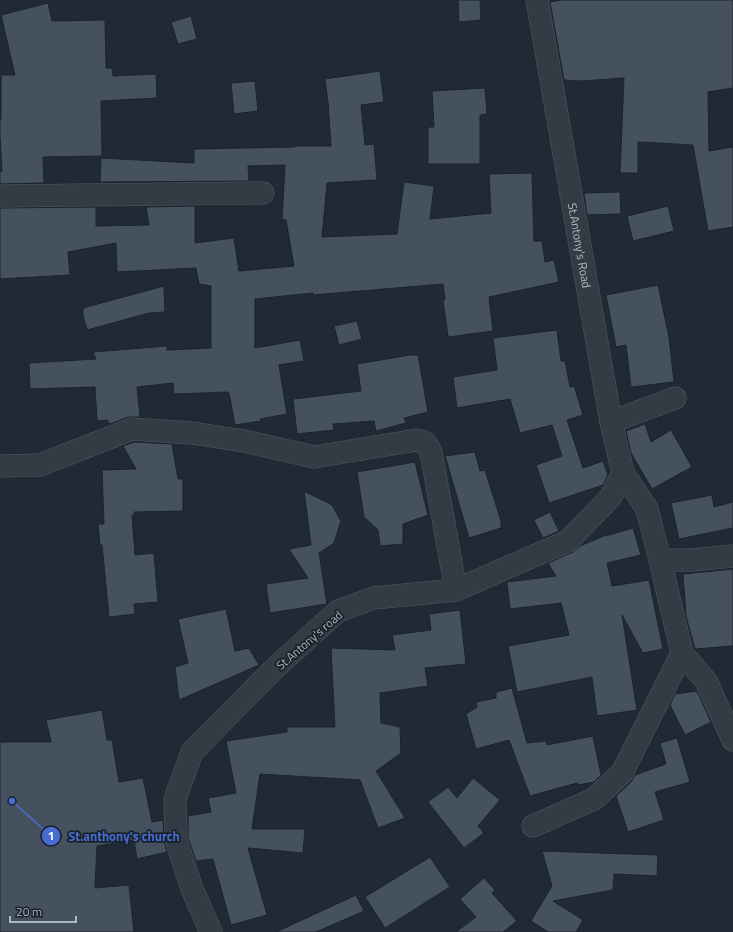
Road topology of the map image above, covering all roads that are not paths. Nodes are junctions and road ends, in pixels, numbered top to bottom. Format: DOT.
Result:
graph roads {
  1 [pos="537,0"];
  2 [pos="263,193"];
  3 [pos="0,196"];
  4 [pos="675,398"];
  5 [pos="611,422"];
  6 [pos="0,466"];
  7 [pos="623,473"];
  8 [pos="733,556"];
  9 [pos="660,560"];
  10 [pos="456,590"];
  11 [pos="682,653"];
  12 [pos="733,740"];
  13 [pos="533,826"];
  14 [pos="211,932"];
  1 -- 5 [label="street, St.Antony's Road"];
  2 -- 3 [label="street"];
  4 -- 5 [label="street"];
  5 -- 7 [label="street"];
  6 -- 10 [label="street"];
  7 -- 9 [label="street"];
  7 -- 10 [label="street, St.Antony's road"];
  8 -- 9 [label="street"];
  9 -- 11 [label="street"];
  10 -- 14 [label="street, St.Antony's road"];
  11 -- 12 [label="street"];
  11 -- 13 [label="street"];
}
